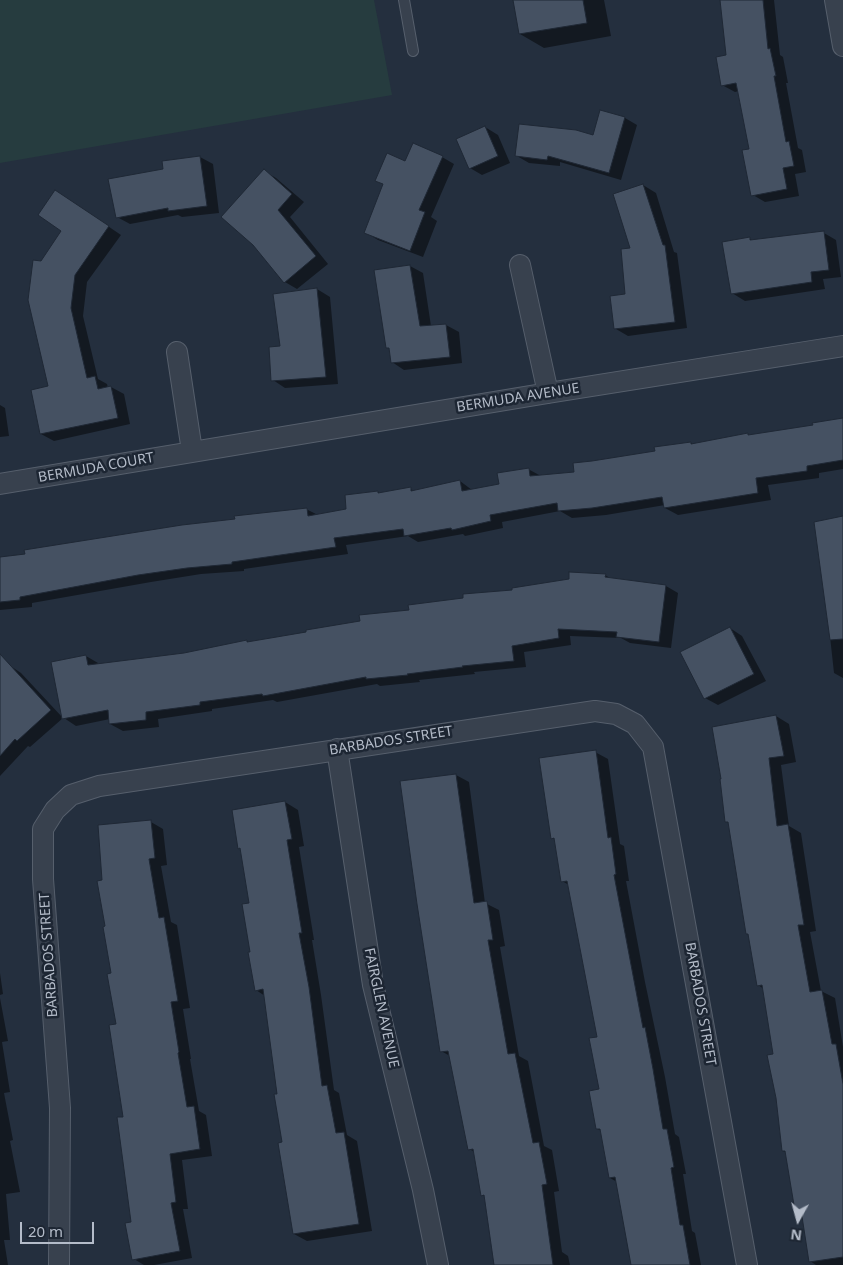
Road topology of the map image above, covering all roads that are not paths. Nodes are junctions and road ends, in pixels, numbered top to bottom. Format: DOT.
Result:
graph roads {
  1 [pos="404,0"];
  2 [pos="835,0"];
  3 [pos="843,43"];
  4 [pos="413,51"];
  5 [pos="520,264"];
  6 [pos="843,346"];
  7 [pos="177,352"];
  8 [pos="548,393"];
  9 [pos="192,451"];
  10 [pos="0,484"];
  11 [pos="337,750"];
  12 [pos="59,1265"];
  13 [pos="438,1265"];
  14 [pos="747,1265"];
  1 -- 4 [label="lane"];
  2 -- 3 [label="street"];
  5 -- 8 [label="street"];
  6 -- 8 [label="street, BERMUDA AVENUE"];
  7 -- 9 [label="street"];
  8 -- 9 [label="street, BERMUDA AVENUE"];
  9 -- 10 [label="street, BERMUDA COURT"];
  11 -- 12 [label="street, BARBADOS STREET"];
  11 -- 13 [label="street, FAIRGLEN AVENUE"];
  11 -- 14 [label="street, BARBADOS STREET"];
}
